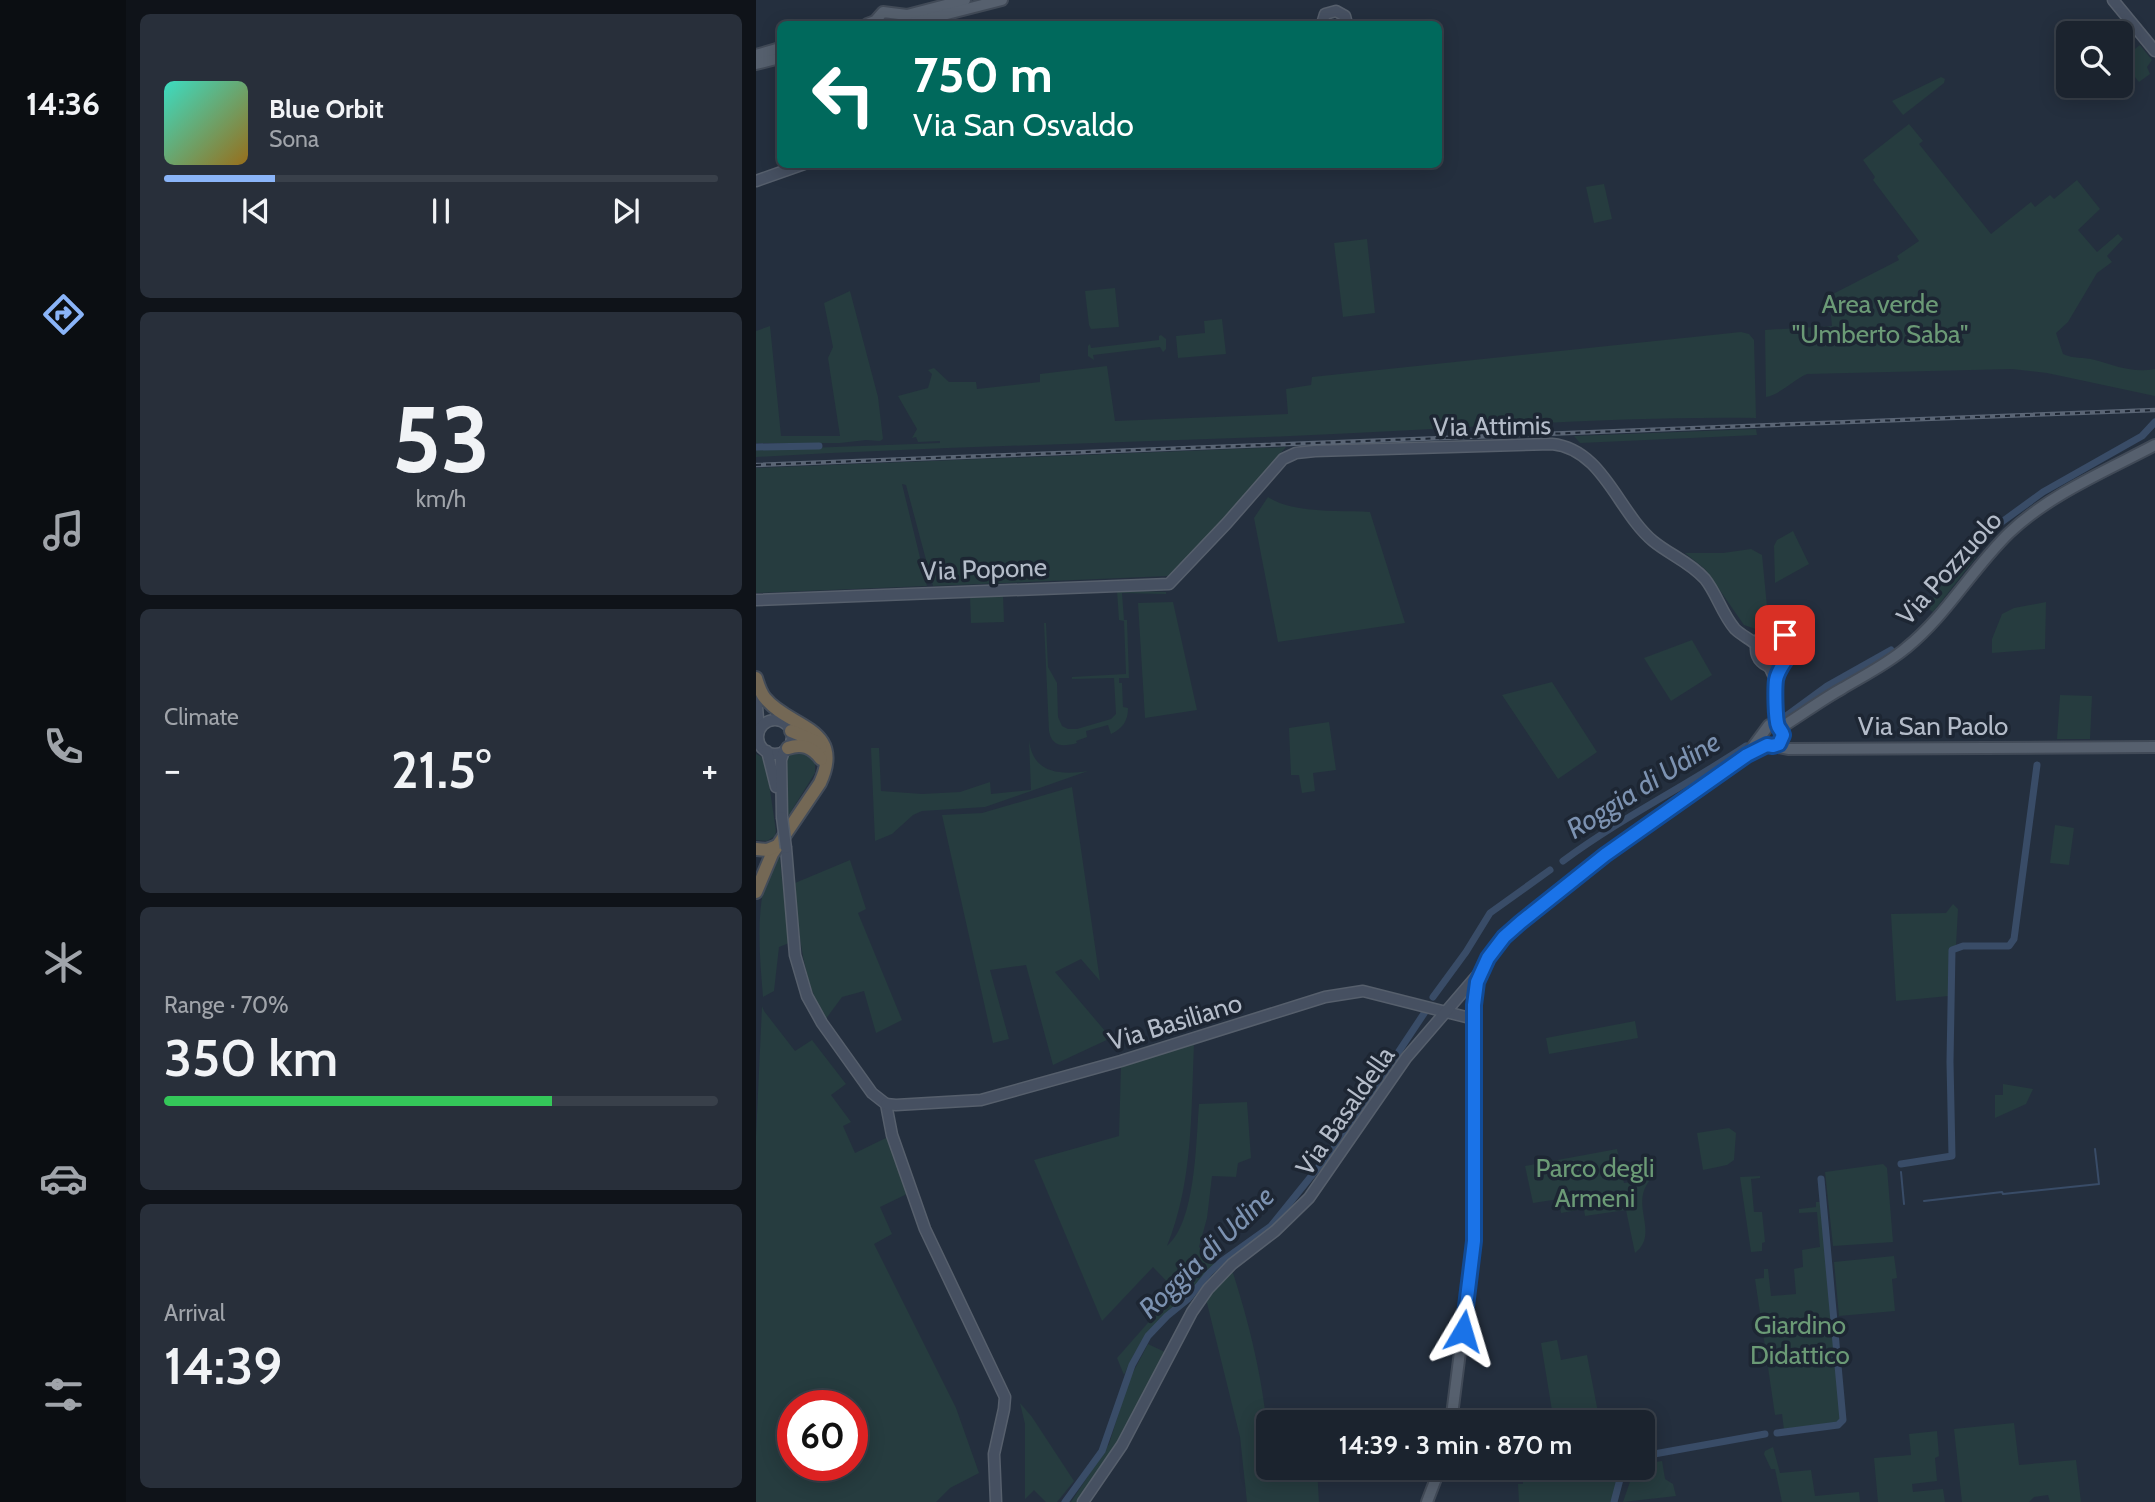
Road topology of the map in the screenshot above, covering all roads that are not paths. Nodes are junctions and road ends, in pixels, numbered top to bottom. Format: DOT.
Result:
graph roads {
  1 [pos="965,0"];
  2 [pos="1002,0"];
  3 [pos="1337,0"];
  4 [pos="2113,0"];
  5 [pos="1328,12"];
  6 [pos="1342,13"];
  7 [pos="896,20"];
  8 [pos="874,21"];
  9 [pos="920,21"];
  10 [pos="1322,21"];
  11 [pos="1346,21"];
  12 [pos="777,49"];
  13 [pos="2155,51"];
  14 [pos="756,55"];
  15 [pos="777,59"];
  16 [pos="756,64"];
  17 [pos="793,168"];
  18 [pos="756,181"];
  19 [pos="2155,445"];
  20 [pos="1199,552"];
  21 [pos="756,600"];
  22 [pos="1758,642"];
  23 [pos="1782,664"];
  24 [pos="1769,666"];
  25 [pos="756,678"];
  26 [pos="1776,681"];
  27 [pos="757,698"];
  28 [pos="777,720"];
  29 [pos="1775,726"];
  30 [pos="791,731"];
  31 [pos="758,736"];
  32 [pos="1769,742"];
  33 [pos="2155,747"];
  34 [pos="762,750"];
  35 [pos="786,750"];
  36 [pos="825,765"];
  37 [pos="781,813"];
  38 [pos="781,847"];
  39 [pos="756,849"];
  40 [pos="756,892"];
  41 [pos="1481,970"];
  42 [pos="1445,1011"];
  43 [pos="1474,1018"];
  44 [pos="886,1104"];
  45 [pos="1453,1410"];
  46 [pos="1435,1480"];
  47 [pos="996,1502"];
  48 [pos="1083,1502"];
  49 [pos="1427,1502"];
  1 -- 7 [label="main road"];
  2 -- 9 [label="main road"];
  3 -- 5 [label="street"];
  3 -- 6 [label="street"];
  4 -- 13 [label="street"];
  5 -- 6 [label="street"];
  5 -- 10 [label="street"];
  6 -- 11 [label="street"];
  7 -- 8 [label="main road"];
  12 -- 14 [label="main road"];
  15 -- 16 [label="main road"];
  17 -- 18 [label="street"];
  19 -- 29 [label="main road, Via Pozzuolo"];
  20 -- 21 [label="street, Via Popone"];
  20 -- 22 [label="street, Via Attimis"];
  22 -- 23 [label="street"];
  22 -- 24 [label="street"];
  23 -- 24 [label="street"];
  23 -- 26 [label="street"];
  24 -- 26 [label="street"];
  25 -- 36 [label="highway"];
  26 -- 29 [label="street"];
  27 -- 28 [label="street"];
  27 -- 31 [label="street"];
  28 -- 30 [label="street"];
  28 -- 31 [label="street"];
  29 -- 32 [label="main road"];
  29 -- 32 [label="main road"];
  30 -- 35 [label="street"];
  30 -- 36 [label="highway"];
  31 -- 34 [label="street"];
  32 -- 33 [label="main road, Via San Paolo"];
  32 -- 41 [label="main road"];
  34 -- 35 [label="street"];
  34 -- 37 [label="street"];
  35 -- 36 [label="highway"];
  35 -- 37 [label="street"];
  36 -- 38 [label="highway"];
  37 -- 38 [label="street, bridge"];
  38 -- 39 [label="highway"];
  38 -- 40 [label="highway"];
  38 -- 44 [label="street"];
  41 -- 42 [label="street"];
  41 -- 43 [label="main road"];
  42 -- 43 [label="street, Via Basiliano"];
  42 -- 44 [label="street, Via Basiliano"];
  42 -- 48 [label="street, Via Basaldella"];
  43 -- 45 [label="main road"];
  44 -- 47 [label="street"];
  46 -- 49 [label="main road"];
}
